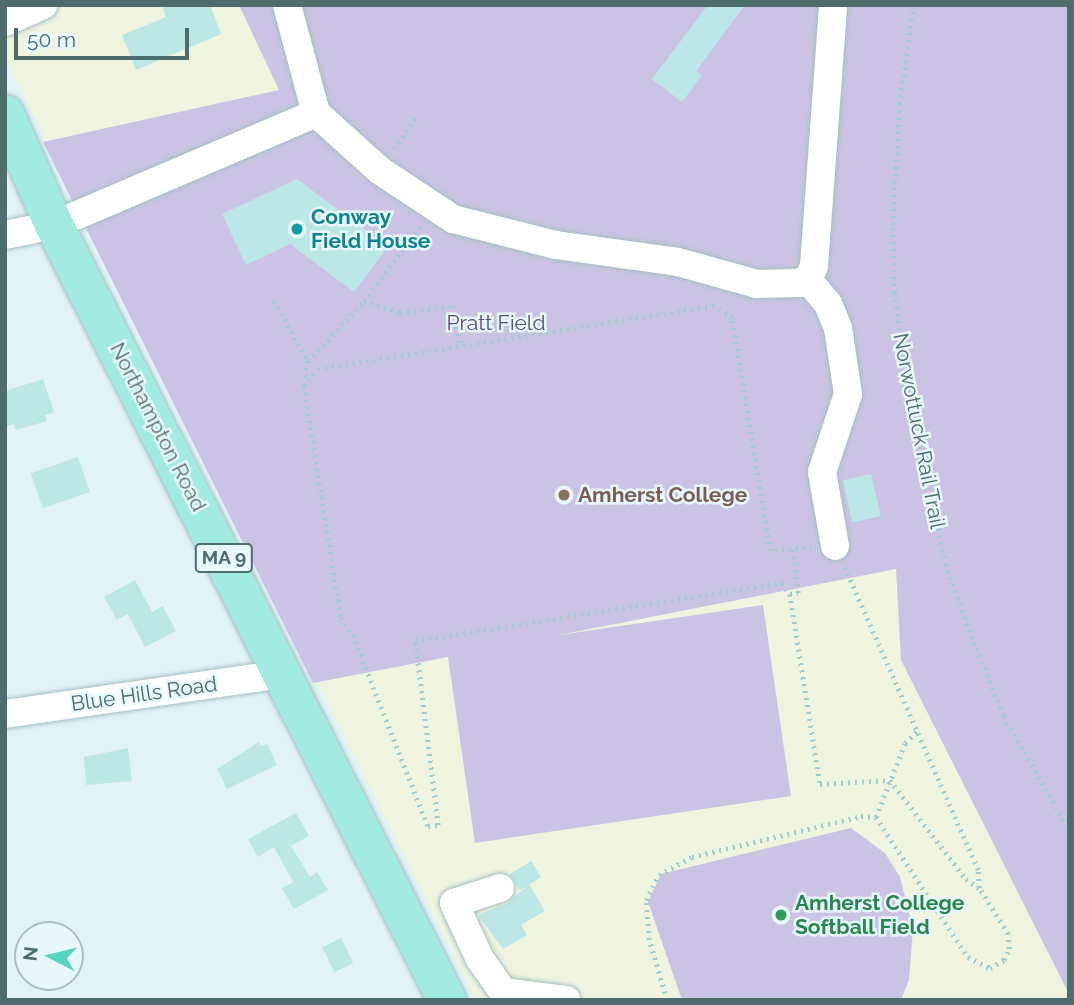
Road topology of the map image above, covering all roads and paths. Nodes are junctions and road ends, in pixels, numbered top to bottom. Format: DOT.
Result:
graph roads {
  1 [pos="43,5"];
  2 [pos="288,5"];
  3 [pos="833,5"];
  4 [pos="914,5"];
  5 [pos="5,22"];
  6 [pos="316,113"];
  7 [pos="5,114"];
  8 [pos="416,118"];
  9 [pos="379,170"];
  10 [pos="435,208"];
  11 [pos="54,225"];
  12 [pos="5,235"];
  13 [pos="808,279"];
  14 [pos="274,301"];
  15 [pos="364,302"];
  16 [pos="460,347"];
  17 [pos="308,361"];
  18 [pos="310,380"];
  19 [pos="835,545"];
  20 [pos="793,549"];
  21 [pos="790,594"];
  22 [pos="283,674"];
  23 [pos="5,714"];
  24 [pos="917,731"];
  25 [pos="890,780"];
  26 [pos="876,817"];
  27 [pos="1069,829"];
  28 [pos="500,888"];
  29 [pos="979,888"];
  30 [pos="447,1000"];
  31 [pos="566,1000"];
  32 [pos="667,1000"];
  1 -- 5 [label="street"];
  2 -- 6 [label="street"];
  3 -- 13 [label="street"];
  4 -- 27 [label="path, Norwottuck Rail Trail"];
  6 -- 9 [label="street"];
  6 -- 11 [label="street"];
  7 -- 11 [label="highway, Northampton Road / MA 9"];
  8 -- 9 [label="path"];
  9 -- 10 [label="street"];
  10 -- 13 [label="street"];
  10 -- 15 [label="path"];
  11 -- 12 [label="street"];
  11 -- 22 [label="highway, Northampton Road / MA 9"];
  13 -- 19 [label="street"];
  14 -- 17 [label="path"];
  15 -- 16 [label="path"];
  15 -- 17 [label="path"];
  16 -- 18 [label="path"];
  16 -- 20 [label="path"];
  17 -- 18 [label="path"];
  18 -- 21 [label="path"];
  19 -- 20 [label="path"];
  19 -- 24 [label="path"];
  20 -- 21 [label="path"];
  21 -- 25 [label="path"];
  22 -- 23 [label="street, Blue Hills Road"];
  22 -- 30 [label="highway, Northampton Road / MA 9"];
  24 -- 25 [label="path"];
  24 -- 29 [label="path"];
  25 -- 26 [label="path"];
  25 -- 29 [label="path"];
  26 -- 29 [label="path"];
  26 -- 32 [label="path"];
  28 -- 31 [label="street"];
}
